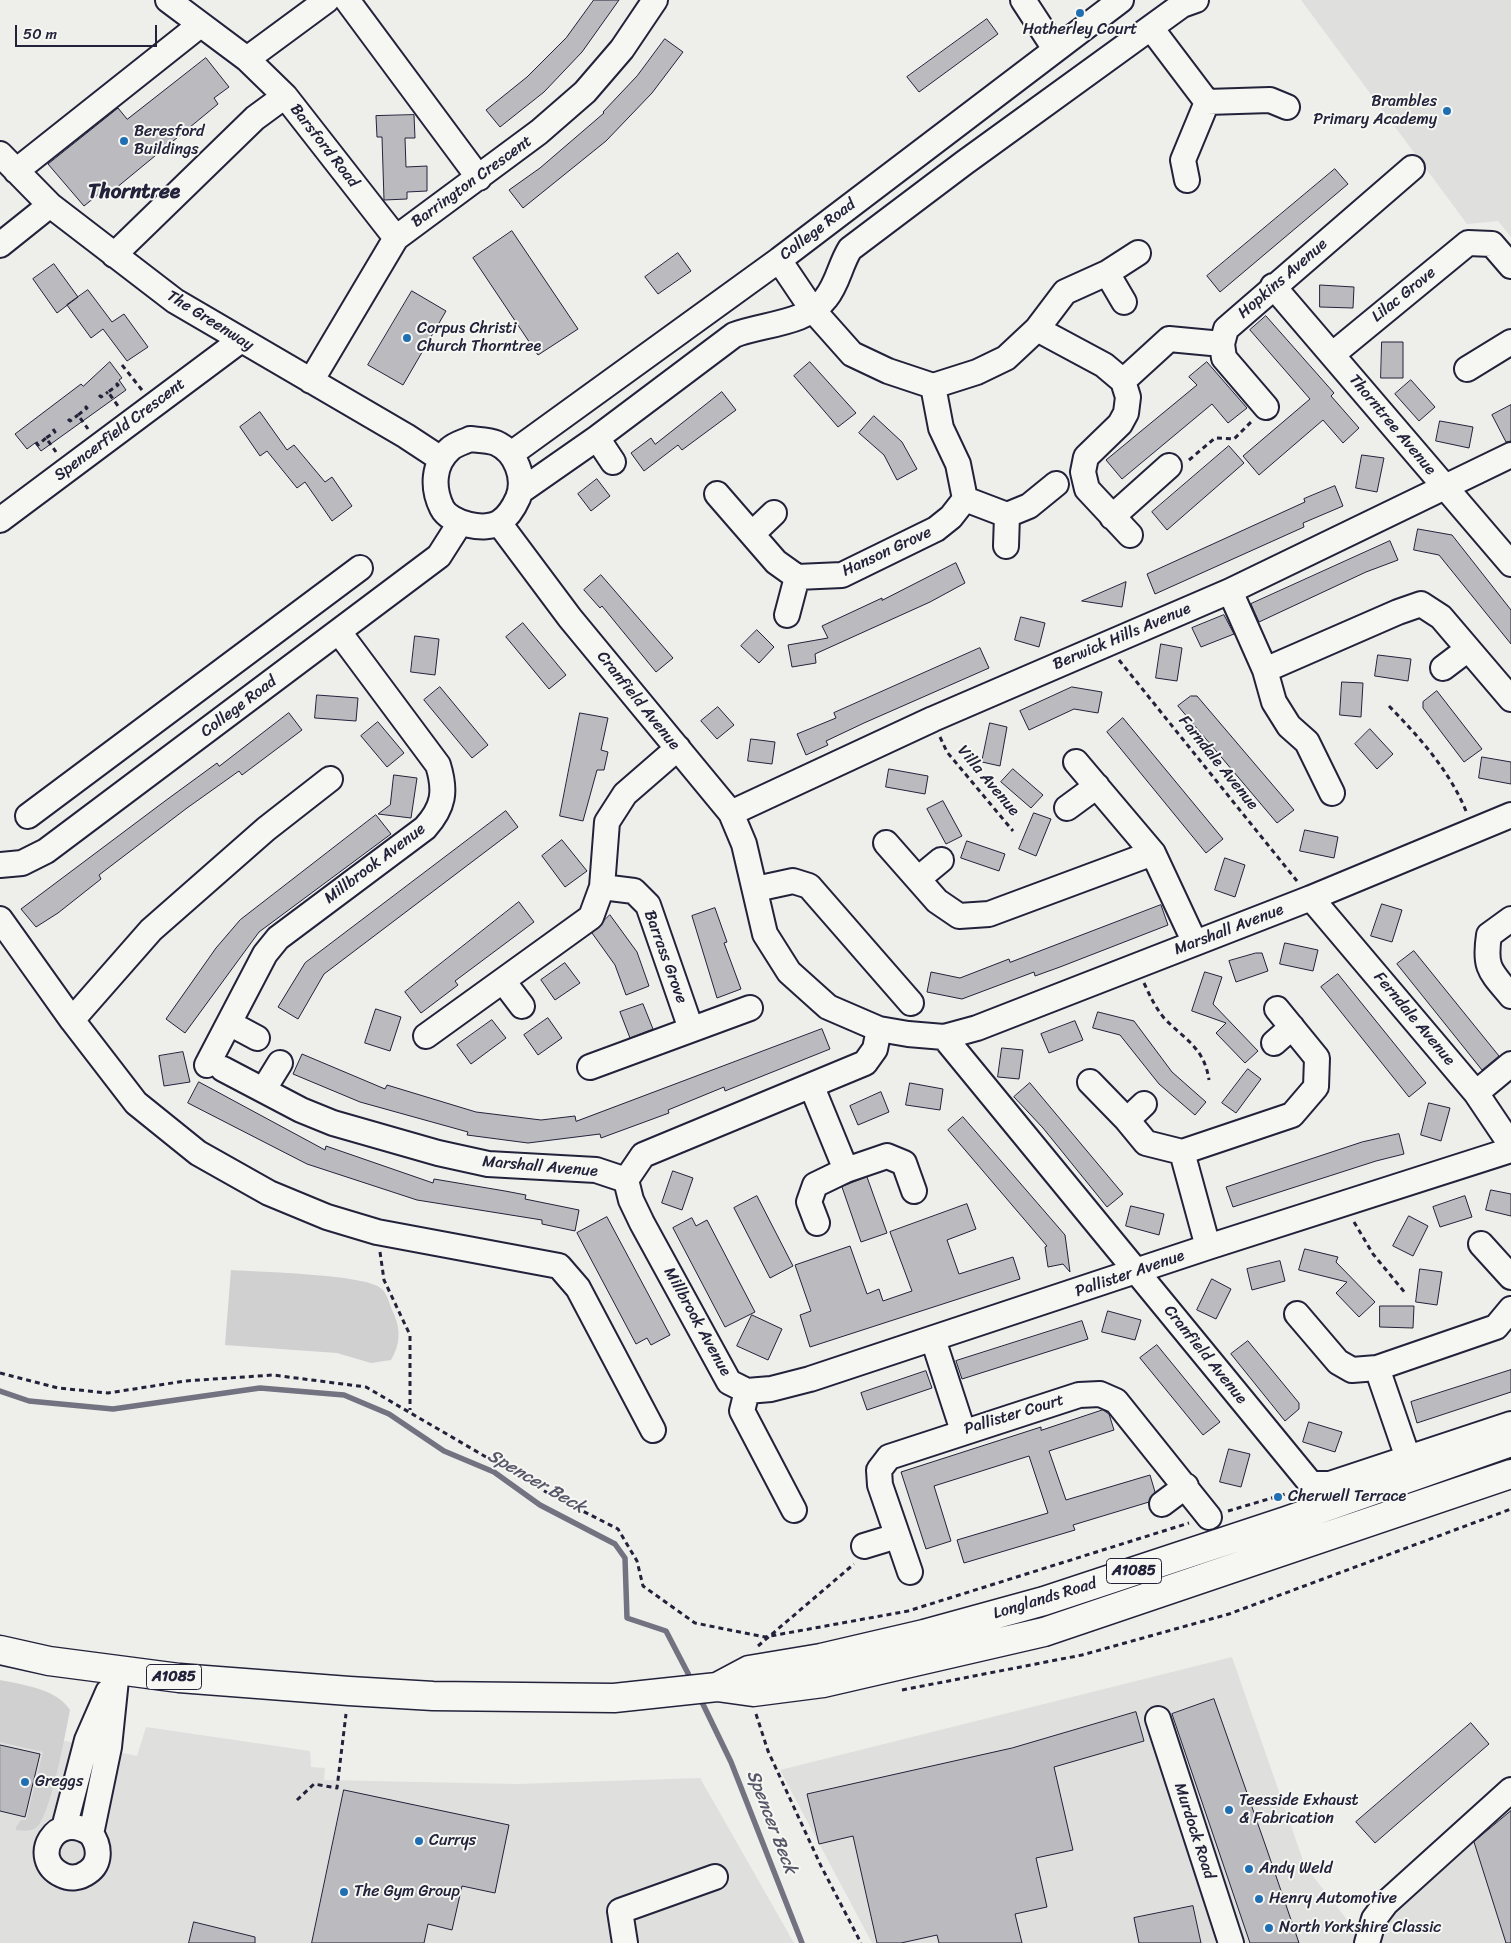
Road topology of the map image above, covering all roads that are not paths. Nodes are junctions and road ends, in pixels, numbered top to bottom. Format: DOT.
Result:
graph roads {
  1 [pos="168,0"];
  2 [pos="327,0"];
  3 [pos="347,0"];
  4 [pos="655,0"];
  5 [pos="1023,0"];
  6 [pos="1121,0"];
  7 [pos="1196,0"];
  8 [pos="1204,0"];
  9 [pos="1216,0"];
  10 [pos="200,24"];
  11 [pos="1151,28"];
  12 [pos="1055,49"];
  13 [pos="247,59"];
  14 [pos="285,96"];
  15 [pos="1207,102"];
  16 [pos="1287,107"];
  17 [pos="8,162"];
  18 [pos="1412,168"];
  19 [pos="478,178"];
  20 [pos="1187,180"];
  21 [pos="50,205"];
  22 [pos="396,238"];
  23 [pos="0,245"];
  24 [pos="1138,253"];
  25 [pos="114,255"];
  26 [pos="779,260"];
  27 [pos="1511,266"];
  28 [pos="1107,274"];
  29 [pos="1273,286"];
  30 [pos="1124,302"];
  31 [pos="812,309"];
  32 [pos="1037,329"];
  33 [pos="241,340"];
  34 [pos="1511,342"];
  35 [pos="1222,344"];
  36 [pos="1333,354"];
  37 [pos="1467,369"];
  38 [pos="1122,381"];
  39 [pos="311,382"];
  40 [pos="933,386"];
  41 [pos="1266,408"];
  42 [pos="596,438"];
  43 [pos="511,454"];
  44 [pos="1511,455"];
  45 [pos="441,459"];
  46 [pos="614,462"];
  47 [pos="1169,466"];
  48 [pos="1056,484"];
  49 [pos="529,486"];
  50 [pos="1445,488"];
  51 [pos="717,494"];
  52 [pos="964,499"];
  53 [pos="774,513"];
  54 [pos="1007,515"];
  55 [pos="1112,517"];
  56 [pos="0,520"];
  57 [pos="460,523"];
  58 [pos="499,523"];
  59 [pos="752,534"];
  60 [pos="1130,536"];
  61 [pos="1006,546"];
  62 [pos="1511,564"];
  63 [pos="360,568"];
  64 [pos="797,577"];
  65 [pos="1230,591"];
  66 [pos="298,615"];
  67 [pos="787,615"];
  68 [pos="330,638"];
  69 [pos="1468,649"];
  70 [pos="1443,668"];
  71 [pos="1265,670"];
  72 [pos="1511,699"];
  73 [pos="678,748"];
  74 [pos="1076,762"];
  75 [pos="330,779"];
  76 [pos="1097,786"];
  77 [pos="1332,793"];
  78 [pos="1067,808"];
  79 [pos="731,813"];
  80 [pos="1511,815"];
  81 [pos="28,816"];
  82 [pos="886,843"];
  83 [pos="1152,853"];
  84 [pos="942,860"];
  85 [pos="0,865"];
  86 [pos="918,879"];
  87 [pos="602,887"];
  88 [pos="756,889"];
  89 [pos="1311,898"];
  90 [pos="1511,918"];
  91 [pos="0,919"];
  92 [pos="1195,943"];
  93 [pos="503,980"];
  94 [pos="1511,996"];
  95 [pos="911,1003"];
  96 [pos="522,1006"];
  97 [pos="750,1008"];
  98 [pos="72,1020"];
  99 [pos="229,1023"];
  100 [pos="691,1029"];
  101 [pos="879,1030"];
  102 [pos="426,1036"];
  103 [pos="944,1037"];
  104 [pos="257,1038"];
  105 [pos="1274,1043"];
  106 [pos="280,1063"];
  107 [pos="1511,1064"];
  108 [pos="215,1067"];
  109 [pos="590,1067"];
  110 [pos="1090,1082"];
  111 [pos="812,1087"];
  112 [pos="264,1089"];
  113 [pos="1476,1093"];
  114 [pos="1144,1104"];
  115 [pos="1127,1120"];
  116 [pos="1511,1145"];
  117 [pos="1511,1150"];
  118 [pos="1182,1152"];
  119 [pos="846,1170"];
  120 [pos="626,1180"];
  121 [pos="914,1191"];
  122 [pos="817,1224"];
  123 [pos="1481,1244"];
  124 [pos="1208,1247"];
  125 [pos="1137,1272"];
  126 [pos="1511,1277"];
  127 [pos="1511,1309"];
  128 [pos="1297,1314"];
  129 [pos="933,1340"];
  130 [pos="1377,1368"];
  131 [pos="747,1391"];
  132 [pos="1511,1424"];
  133 [pos="653,1430"];
  134 [pos="963,1431"];
  135 [pos="1511,1442"];
  136 [pos="1408,1458"];
  137 [pos="1511,1474"];
  138 [pos="1186,1486"];
  139 [pos="1162,1504"];
  140 [pos="794,1510"];
  141 [pos="1209,1517"];
  142 [pos="897,1536"];
  143 [pos="864,1546"];
  144 [pos="910,1572"];
  145 [pos="0,1650"];
  146 [pos="118,1670"];
  147 [pos="751,1681"];
  148 [pos="1158,1719"];
  149 [pos="1511,1790"];
  150 [pos="64,1828"];
  151 [pos="91,1834"];
  152 [pos="716,1877"];
  153 [pos="625,1938"];
  154 [pos="1231,1943"];
  155 [pos="1367,1943"];
  1 -- 10 [label="street, Barsford Road"];
  2 -- 13 [label="street"];
  3 -- 19 [label="street"];
  4 -- 19 [label="street, Barrington Crescent"];
  5 -- 12 [label="street"];
  6 -- 12 [label="street, College Road"];
  7 -- 11 [label="street"];
  8 -- 9 [label="street"];
  10 -- 13 [label="street, Barsford Road"];
  10 -- 17 [label="street"];
  11 -- 15 [label="street"];
  11 -- 31 [label="street"];
  12 -- 26 [label="street, College Road"];
  13 -- 14 [label="street, Barsford Road"];
  14 -- 22 [label="street, Barsford Road"];
  14 -- 25 [label="street"];
  15 -- 16 [label="street"];
  15 -- 20 [label="street"];
  17 -- 21 [label="street, The Greenway"];
  18 -- 29 [label="street, Hopkins Avenue"];
  19 -- 22 [label="street, Barrington Crescent"];
  21 -- 23 [label="street"];
  21 -- 25 [label="street, The Greenway"];
  22 -- 39 [label="street, Barrington Crescent"];
  24 -- 28 [label="street"];
  25 -- 33 [label="street, The Greenway"];
  26 -- 31 [label="street"];
  26 -- 43 [label="street, College Road"];
  27 -- 36 [label="street, Lilac Grove"];
  28 -- 30 [label="street"];
  28 -- 32 [label="street"];
  29 -- 35 [label="street, Hopkins Avenue"];
  29 -- 36 [label="street, Thorntree Avenue"];
  31 -- 40 [label="street"];
  31 -- 42 [label="street"];
  32 -- 38 [label="street"];
  32 -- 40 [label="street"];
  33 -- 39 [label="street, The Greenway"];
  33 -- 56 [label="street, Spencerfield Crescent"];
  34 -- 37 [label="street"];
  35 -- 38 [label="street"];
  35 -- 41 [label="street"];
  36 -- 50 [label="street, Thorntree Avenue"];
  38 -- 55 [label="street"];
  39 -- 45 [label="street, The Greenway"];
  40 -- 52 [label="street"];
  42 -- 46 [label="street"];
  42 -- 49 [label="street"];
  43 -- 45 [label="street"];
  43 -- 49 [label="street"];
  44 -- 50 [label="street, Berwick Hills Avenue"];
  45 -- 57 [label="street"];
  47 -- 55 [label="street"];
  48 -- 54 [label="street"];
  49 -- 58 [label="street"];
  50 -- 62 [label="street, Thorntree Avenue"];
  50 -- 65 [label="street, Berwick Hills Avenue"];
  51 -- 59 [label="street"];
  52 -- 54 [label="street"];
  52 -- 64 [label="street, Hanson Grove"];
  53 -- 59 [label="street"];
  54 -- 61 [label="street"];
  55 -- 60 [label="street"];
  57 -- 58 [label="street"];
  57 -- 68 [label="street, College Road"];
  58 -- 73 [label="street, Cranfield Avenue"];
  59 -- 64 [label="street"];
  63 -- 66 [label="street"];
  64 -- 67 [label="street"];
  65 -- 71 [label="street"];
  65 -- 79 [label="street, Berwick Hills Avenue"];
  66 -- 68 [label="street, Millbrook Avenue"];
  66 -- 81 [label="street"];
  68 -- 85 [label="street, College Road"];
  68 -- 99 [label="street, Millbrook Avenue"];
  69 -- 70 [label="street"];
  69 -- 71 [label="street"];
  69 -- 72 [label="street"];
  71 -- 77 [label="street"];
  73 -- 79 [label="street, Cranfield Avenue"];
  73 -- 87 [label="street"];
  74 -- 76 [label="street"];
  75 -- 98 [label="street"];
  76 -- 78 [label="street"];
  76 -- 83 [label="street"];
  79 -- 88 [label="street, Cranfield Avenue"];
  80 -- 89 [label="street, Marshall Avenue"];
  82 -- 86 [label="street"];
  83 -- 86 [label="street"];
  83 -- 92 [label="street"];
  84 -- 86 [label="street"];
  87 -- 93 [label="street"];
  87 -- 100 [label="street, Barrass Grove"];
  88 -- 95 [label="street"];
  88 -- 101 [label="street, Cranfield Avenue"];
  89 -- 92 [label="street, Marshall Avenue"];
  89 -- 113 [label="street, Ferndale Avenue"];
  90 -- 94 [label="street"];
  91 -- 98 [label="street"];
  92 -- 103 [label="street, Marshall Avenue"];
  93 -- 96 [label="street"];
  93 -- 102 [label="street"];
  97 -- 100 [label="street"];
  98 -- 133 [label="street"];
  99 -- 104 [label="street"];
  99 -- 108 [label="street, Millbrook Avenue"];
  100 -- 109 [label="street"];
  101 -- 103 [label="street, Cranfield Avenue"];
  101 -- 111 [label="street"];
  103 -- 125 [label="street, Cranfield Avenue"];
  105 -- 118 [label="street"];
  106 -- 112 [label="street"];
  107 -- 113 [label="street"];
  108 -- 112 [label="street, Marshall Avenue"];
  110 -- 115 [label="street"];
  111 -- 119 [label="street"];
  111 -- 120 [label="street"];
  112 -- 120 [label="street, Marshall Avenue"];
  113 -- 116 [label="street, Ferndale Avenue"];
  114 -- 115 [label="street"];
  115 -- 118 [label="street"];
  117 -- 124 [label="street, Pallister Avenue"];
  118 -- 124 [label="street"];
  119 -- 121 [label="street"];
  119 -- 122 [label="street"];
  120 -- 131 [label="street, Millbrook Avenue"];
  123 -- 126 [label="street"];
  124 -- 125 [label="street, Pallister Avenue"];
  125 -- 129 [label="street, Pallister Avenue"];
  125 -- 136 [label="street, Cranfield Avenue"];
  127 -- 130 [label="street"];
  128 -- 130 [label="street"];
  129 -- 131 [label="street, Pallister Avenue"];
  129 -- 134 [label="street"];
  130 -- 136 [label="street"];
  131 -- 140 [label="street, Millbrook Avenue"];
  132 -- 136 [label="street"];
  134 -- 138 [label="street, Pallister Court"];
  134 -- 142 [label="street, Pallister Court"];
  135 -- 147 [label="main road, Longlands Road / A1085"];
  137 -- 147 [label="main road, Longlands Road / A1085"];
  138 -- 139 [label="street"];
  138 -- 141 [label="street, Pallister Court"];
  142 -- 143 [label="street"];
  142 -- 144 [label="street, Pallister Court"];
  145 -- 146 [label="main road, A1085"];
  146 -- 147 [label="main road, Longlands Road / A1085"];
  146 -- 150 [label="street"];
  146 -- 151 [label="street"];
  148 -- 154 [label="street, Murdock Road"];
  149 -- 155 [label="street"];
  150 -- 151 [label="street"];
  150 -- 151 [label="street"];
  152 -- 153 [label="street"];
}
